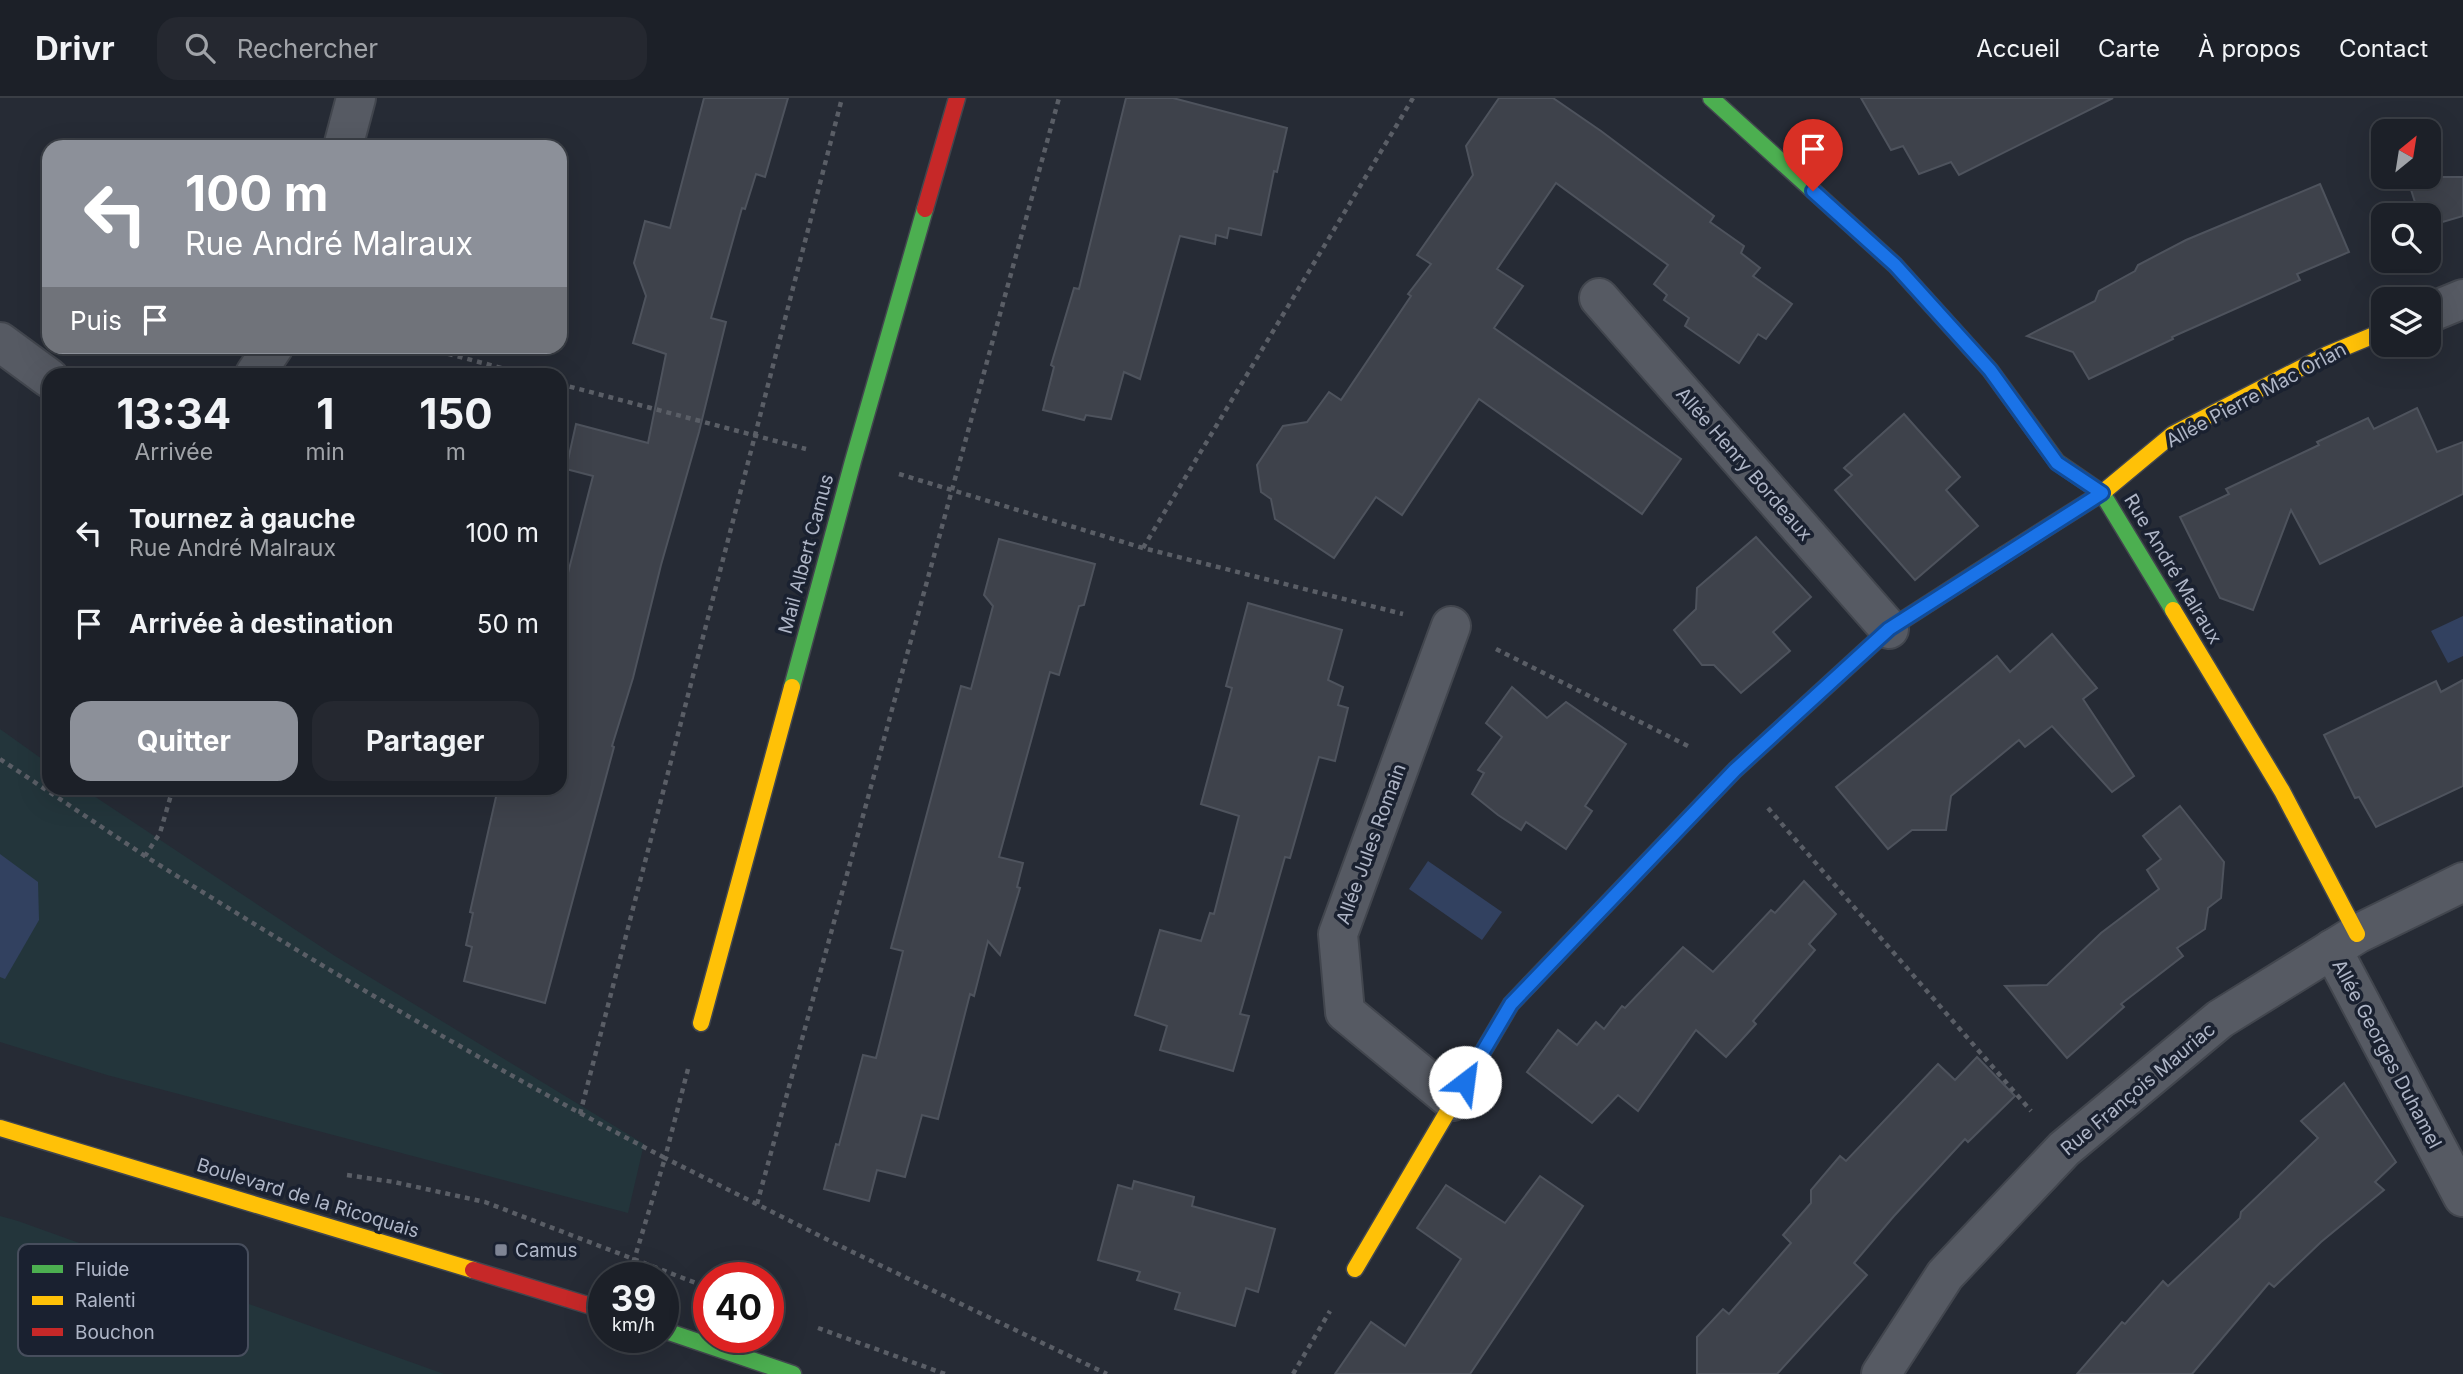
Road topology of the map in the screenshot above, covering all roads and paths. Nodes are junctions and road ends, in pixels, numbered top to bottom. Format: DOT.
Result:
graph roads {
  1 [pos="356,98"];
  2 [pos="842,98"];
  3 [pos="957,98"];
  4 [pos="1059,98"];
  5 [pos="1413,98"];
  6 [pos="1711,98"];
  7 [pos="344,140"];
  8 [pos="1599,298"];
  9 [pos="2463,299"];
  10 [pos="2441,308"];
  11 [pos="2371,336"];
  12 [pos="0,341"];
  13 [pos="449,354"];
  14 [pos="502,368"];
  15 [pos="42,373"];
  16 [pos="567,386"];
  17 [pos="755,436"];
  18 [pos="853,461"];
  19 [pos="951,489"];
  20 [pos="2102,493"];
  21 [pos="1143,548"];
  22 [pos="1451,626"];
  23 [pos="1889,629"];
  24 [pos="0,759"];
  25 [pos="1735,770"];
  26 [pos="42,787"];
  27 [pos="54,795"];
  28 [pos="171,795"];
  29 [pos="145,856"];
  30 [pos="2463,882"];
  31 [pos="2344,942"];
  32 [pos="701,1023"];
  33 [pos="1454,1101"];
  34 [pos="580,1114"];
  35 [pos="0,1128"];
  36 [pos="2064,1149"];
  37 [pos="665,1157"];
  38 [pos="345,1175"];
  39 [pos="2463,1196"];
  40 [pos="757,1204"];
  41 [pos="634,1261"];
  42 [pos="1355,1269"];
  43 [pos="693,1282"];
  44 [pos="588,1305"];
  45 [pos="806,1323"];
  46 [pos="679,1335"];
  47 [pos="793,1374"];
  48 [pos="945,1374"];
  49 [pos="1107,1374"];
  50 [pos="1293,1374"];
  51 [pos="1881,1374"];
  1 -- 7 [label="street"];
  2 -- 17 [label="path"];
  3 -- 18 [label="street, Mail Albert Camus"];
  4 -- 19 [label="path"];
  5 -- 21 [label="path"];
  6 -- 20 [label="street, Rue André Malraux"];
  8 -- 23 [label="street, Allée Henry Bordeaux"];
  9 -- 10 [label="street"];
  11 -- 20 [label="street, Allée Pierre Mac Orlan"];
  12 -- 15 [label="street"];
  13 -- 14 [label="path"];
  16 -- 17 [label="path"];
  17 -- 18 [label="path"];
  17 -- 34 [label="path"];
  18 -- 19 [label="path"];
  18 -- 32 [label="street, Mail Albert Camus"];
  19 -- 21 [label="path"];
  19 -- 40 [label="path"];
  20 -- 23 [label="street"];
  20 -- 31 [label="street, Rue André Malraux"];
  21 -- 22 [label="path"];
  22 -- 25 [label="path"];
  22 -- 33 [label="street, Allée Jules Romain"];
  23 -- 25 [label="street"];
  24 -- 26 [label="path"];
  25 -- 33 [label="street"];
  25 -- 36 [label="path"];
  27 -- 29 [label="path"];
  28 -- 29 [label="path"];
  29 -- 34 [label="path"];
  30 -- 31 [label="street, Rue François Mauriac"];
  31 -- 36 [label="street, Rue François Mauriac"];
  31 -- 39 [label="street, Allée Georges Duhamel"];
  32 -- 37 [label="path"];
  33 -- 42 [label="street"];
  34 -- 37 [label="path"];
  35 -- 44 [label="street, Boulevard de la Ricoquais"];
  36 -- 51 [label="street, Rue François Mauriac"];
  37 -- 40 [label="path"];
  37 -- 41 [label="path"];
  38 -- 41 [label="path"];
  40 -- 49 [label="path"];
  41 -- 43 [label="path"];
  42 -- 50 [label="path"];
  45 -- 48 [label="path"];
  46 -- 47 [label="street"];
}
